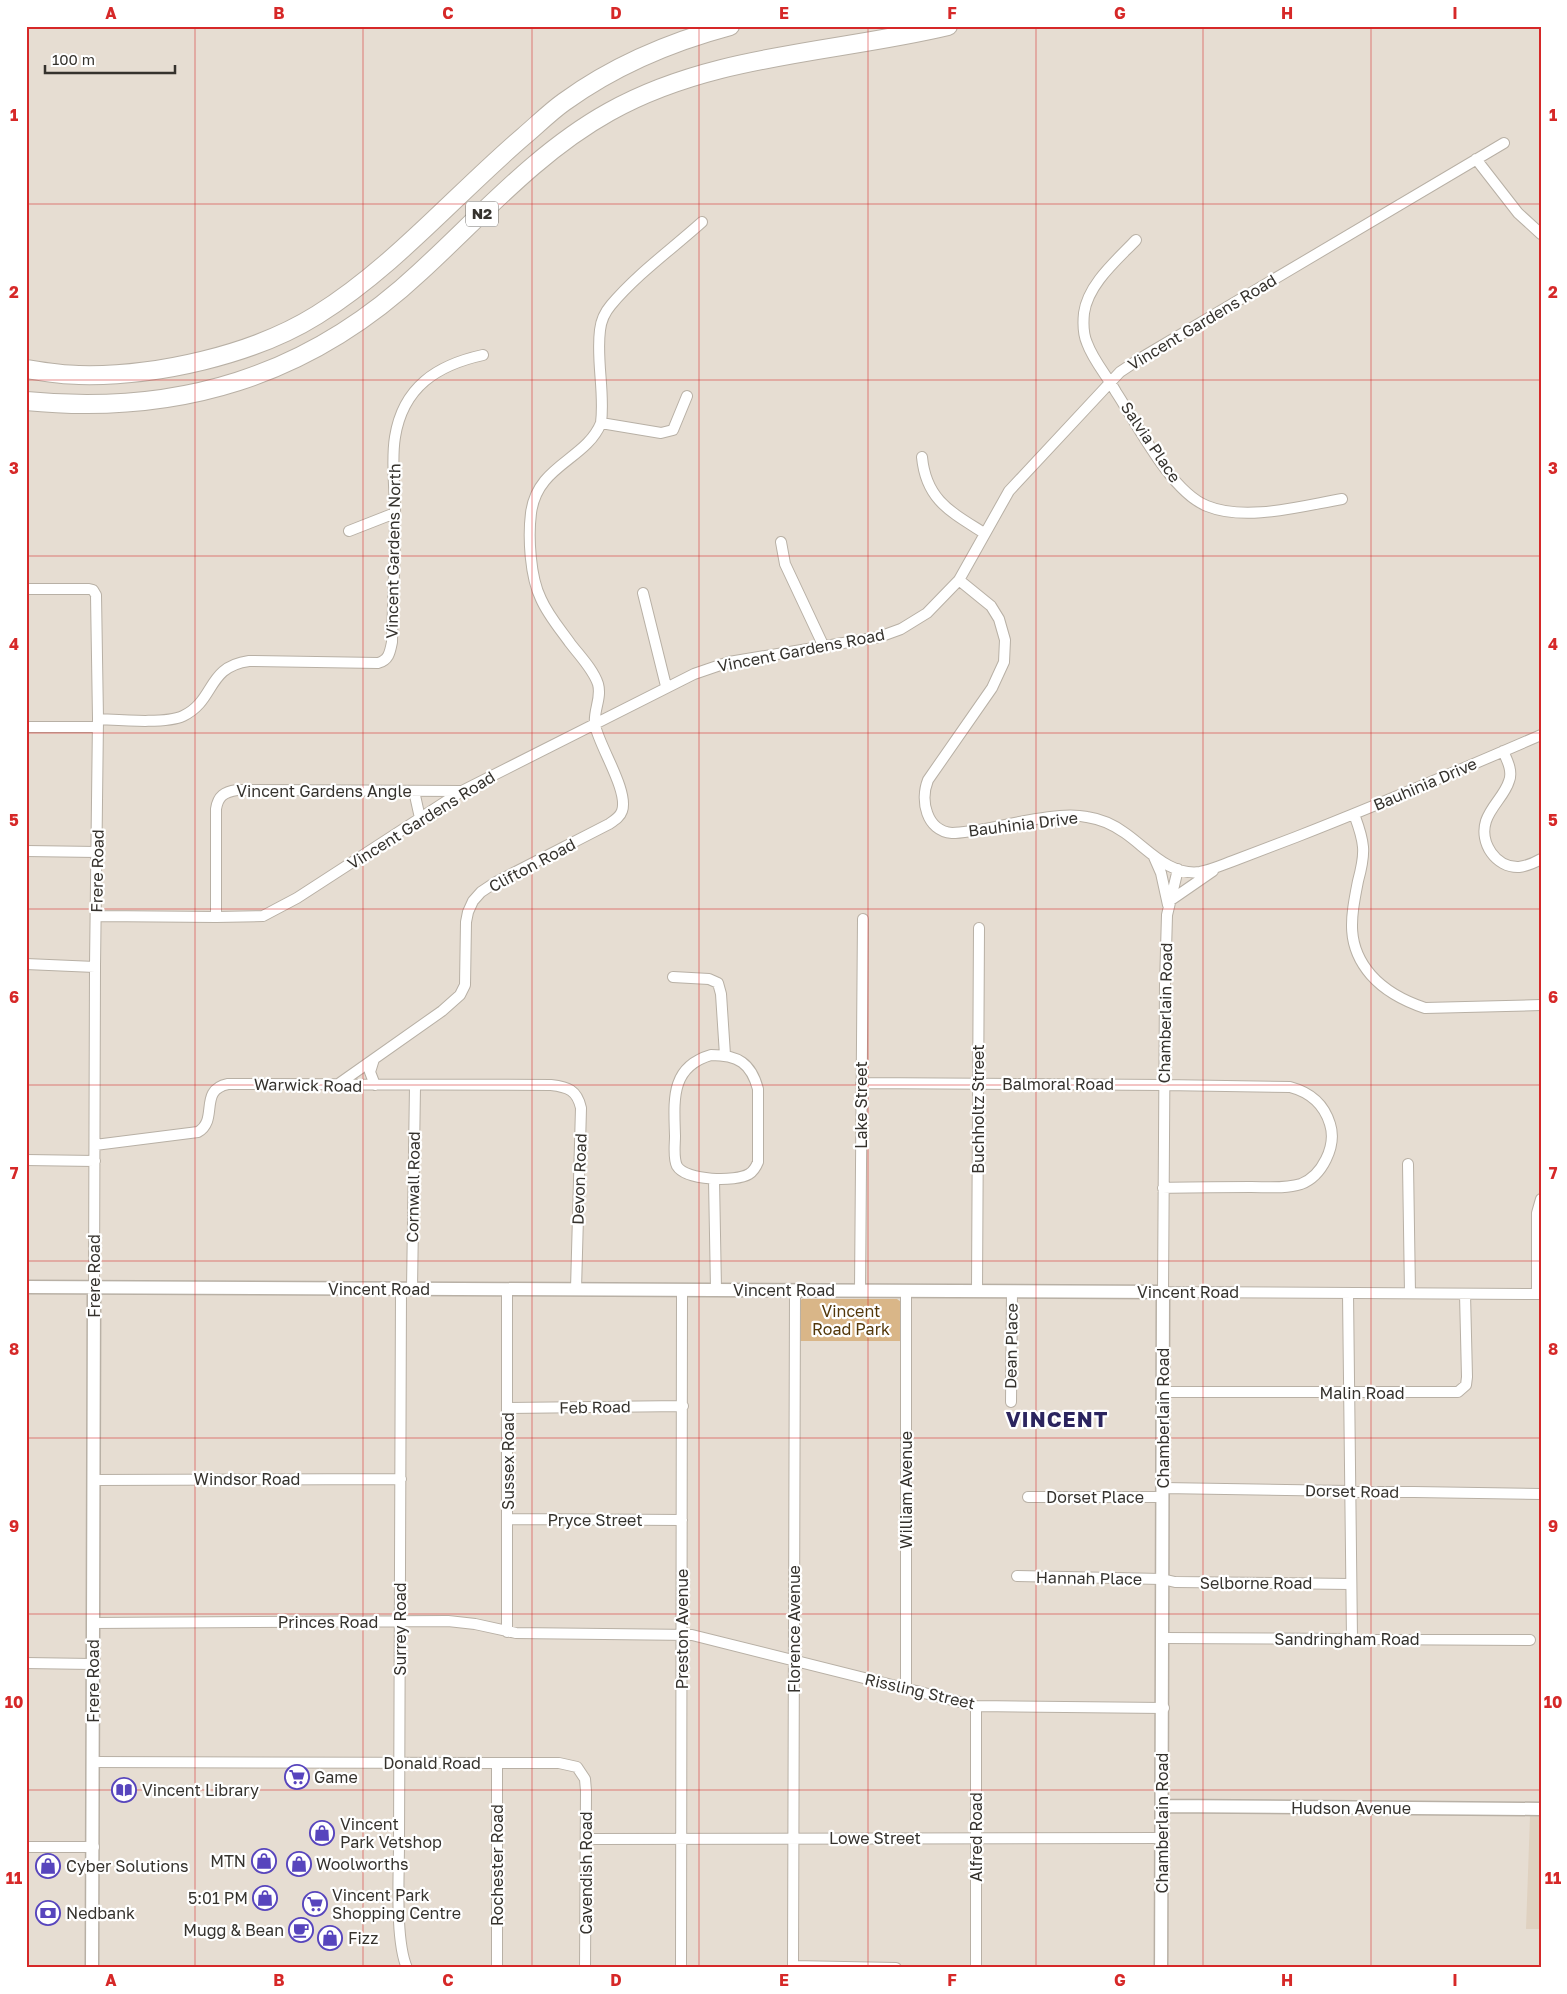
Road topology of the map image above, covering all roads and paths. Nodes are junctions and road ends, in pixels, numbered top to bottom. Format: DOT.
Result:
graph roads {
  1 [pos="730,26"];
  2 [pos="948,26"];
  3 [pos="1504,143"];
  4 [pos="1476,159"];
  5 [pos="702,222"];
  6 [pos="1541,234"];
  7 [pos="1136,240"];
  8 [pos="483,355"];
  9 [pos="26,362"];
  10 [pos="26,369"];
  11 [pos="79,376"];
  12 [pos="1110,381"];
  13 [pos="687,396"];
  14 [pos="26,401"];
  15 [pos="601,423"];
  16 [pos="922,458"];
  17 [pos="1342,499"];
  18 [pos="395,513"];
  19 [pos="349,531"];
  20 [pos="984,533"];
  21 [pos="781,542"];
  22 [pos="958,580"];
  23 [pos="26,589"];
  24 [pos="643,592"];
  25 [pos="824,648"];
  26 [pos="666,686"];
  27 [pos="98,723"];
  28 [pos="595,724"];
  29 [pos="26,727"];
  30 [pos="1541,735"];
  31 [pos="1503,751"];
  32 [pos="414,791"];
  33 [pos="462,791"];
  34 [pos="1354,814"];
  35 [pos="420,818"];
  36 [pos="26,851"];
  37 [pos="97,852"];
  38 [pos="1154,856"];
  39 [pos="1541,859"];
  40 [pos="1219,866"];
  41 [pos="1178,869"];
  42 [pos="1169,904"];
  43 [pos="97,916"];
  44 [pos="216,917"];
  45 [pos="863,919"];
  46 [pos="979,928"];
  47 [pos="26,964"];
  48 [pos="95,967"];
  49 [pos="673,977"];
  50 [pos="1541,1005"];
  51 [pos="725,1055"];
  52 [pos="374,1059"];
  53 [pos="861,1083"];
  54 [pos="978,1084"];
  55 [pos="337,1085"];
  56 [pos="376,1085"];
  57 [pos="1164,1085"];
  58 [pos="415,1086"];
  59 [pos="555,1086"];
  60 [pos="95,1145"];
  61 [pos="26,1160"];
  62 [pos="95,1161"];
  63 [pos="1408,1164"];
  64 [pos="714,1179"];
  65 [pos="1163,1188"];
  66 [pos="1541,1199"];
  67 [pos="26,1287"];
  68 [pos="94,1288"];
  69 [pos="406,1289"];
  70 [pos="507,1289"];
  71 [pos="576,1290"];
  72 [pos="682,1290"];
  73 [pos="716,1290"];
  74 [pos="860,1290"];
  75 [pos="795,1291"];
  76 [pos="906,1291"];
  77 [pos="977,1291"];
  78 [pos="1012,1291"];
  79 [pos="1163,1292"];
  80 [pos="1348,1293"];
  81 [pos="1410,1294"];
  82 [pos="1465,1294"];
  83 [pos="1539,1294"];
  84 [pos="1163,1392"];
  85 [pos="1350,1393"];
  86 [pos="1011,1402"];
  87 [pos="683,1406"];
  88 [pos="508,1408"];
  89 [pos="400,1479"];
  90 [pos="94,1480"];
  91 [pos="1352,1491"];
  92 [pos="1163,1492"];
  93 [pos="1541,1494"];
  94 [pos="1028,1497"];
  95 [pos="508,1519"];
  96 [pos="682,1520"];
  97 [pos="1017,1576"];
  98 [pos="1162,1579"];
  99 [pos="1350,1584"];
  100 [pos="400,1622"];
  101 [pos="92,1623"];
  102 [pos="507,1632"];
  103 [pos="682,1633"];
  104 [pos="1163,1638"];
  105 [pos="1352,1639"];
  106 [pos="1530,1640"];
  107 [pos="794,1660"];
  108 [pos="26,1663"];
  109 [pos="92,1664"];
  110 [pos="906,1689"];
  111 [pos="976,1706"];
  112 [pos="1164,1708"];
  113 [pos="93,1762"];
  114 [pos="399,1763"];
  115 [pos="497,1763"];
  116 [pos="585,1779"];
  117 [pos="1162,1806"];
  118 [pos="1541,1809"];
  119 [pos="587,1838"];
  120 [pos="681,1838"];
  121 [pos="793,1838"];
  122 [pos="975,1838"];
  123 [pos="1162,1838"];
  124 [pos="94,1846"];
  125 [pos="26,1847"];
  126 [pos="793,1967"];
  127 [pos="92,1968"];
  128 [pos="407,1968"];
  129 [pos="497,1968"];
  130 [pos="585,1968"];
  131 [pos="681,1968"];
  132 [pos="896,1968"];
  133 [pos="976,1968"];
  134 [pos="1162,1968"];
  1 -- 11 [label="highway, N2"];
  2 -- 14 [label="highway, N2"];
  3 -- 4 [label="street, Vincent Gardens Road"];
  4 -- 6 [label="street"];
  4 -- 12 [label="street, Vincent Gardens Road"];
  5 -- 15 [label="street"];
  7 -- 12 [label="street, Salvia Place"];
  8 -- 18 [label="street, Vincent Gardens North"];
  9 -- 11 [label="highway"];
  10 -- 11 [label="highway, N2"];
  12 -- 17 [label="street, Salvia Place"];
  12 -- 20 [label="street, Vincent Gardens Road"];
  13 -- 15 [label="street"];
  15 -- 28 [label="street"];
  16 -- 20 [label="street"];
  18 -- 19 [label="street"];
  18 -- 27 [label="street, Vincent Gardens North"];
  20 -- 22 [label="street, Vincent Gardens Road"];
  21 -- 25 [label="street"];
  22 -- 25 [label="street, Vincent Gardens Road"];
  22 -- 38 [label="street, Bauhinia Drive"];
  23 -- 27 [label="street, Frere Road"];
  24 -- 26 [label="street"];
  25 -- 26 [label="street, Vincent Gardens Road"];
  26 -- 28 [label="street, Vincent Gardens Road"];
  27 -- 29 [label="street"];
  27 -- 37 [label="street, Frere Road"];
  28 -- 33 [label="street, Vincent Gardens Road"];
  28 -- 52 [label="street, Clifton Road"];
  30 -- 31 [label="street, Bauhinia Drive"];
  31 -- 34 [label="street, Bauhinia Drive"];
  31 -- 39 [label="street"];
  32 -- 33 [label="street, Vincent Gardens Angle"];
  32 -- 35 [label="street"];
  32 -- 44 [label="street, Vincent Gardens Angle"];
  33 -- 35 [label="street, Vincent Gardens Road"];
  34 -- 40 [label="street, Bauhinia Drive"];
  34 -- 50 [label="street"];
  35 -- 44 [label="street, Vincent Gardens Road"];
  36 -- 37 [label="street"];
  37 -- 43 [label="street, Frere Road"];
  38 -- 41 [label="street, Bauhinia Drive"];
  38 -- 42 [label="street"];
  40 -- 41 [label="street, Bauhinia Drive"];
  40 -- 42 [label="street"];
  41 -- 42 [label="street, Chamberlain Road"];
  42 -- 57 [label="street, Chamberlain Road"];
  43 -- 44 [label="street, Vincent Gardens Road"];
  43 -- 48 [label="street, Frere Road"];
  45 -- 53 [label="street, Lake Street"];
  46 -- 54 [label="street, Buchholtz Street"];
  47 -- 48 [label="street"];
  48 -- 60 [label="street, Frere Road"];
  49 -- 51 [label="street"];
  51 -- 64 [label="street"];
  51 -- 64 [label="street"];
  52 -- 55 [label="street, Clifton Road"];
  52 -- 56 [label="street"];
  53 -- 54 [label="street, Balmoral Road"];
  53 -- 74 [label="street, Lake Street"];
  54 -- 57 [label="street, Balmoral Road"];
  54 -- 77 [label="street, Buchholtz Street"];
  55 -- 56 [label="street, Warwick Road"];
  55 -- 60 [label="street, Warwick Road"];
  56 -- 58 [label="street, Warwick Road"];
  57 -- 65 [label="street, Chamberlain Road"];
  57 -- 65 [label="street, Balmoral Road"];
  58 -- 59 [label="street, Warwick Road"];
  58 -- 69 [label="street, Cornwall Road"];
  59 -- 71 [label="street, Devon Road"];
  60 -- 62 [label="street, Frere Road"];
  61 -- 62 [label="street"];
  62 -- 68 [label="street, Frere Road"];
  63 -- 81 [label="street"];
  64 -- 73 [label="street"];
  65 -- 79 [label="street, Chamberlain Road"];
  66 -- 83 [label="street"];
  67 -- 68 [label="street, Vincent Road"];
  68 -- 69 [label="street, Vincent Road"];
  68 -- 90 [label="street, Frere Road"];
  69 -- 70 [label="street, Vincent Road"];
  69 -- 89 [label="street, Surrey Road"];
  70 -- 71 [label="street, Vincent Road"];
  70 -- 88 [label="street, Sussex Road"];
  71 -- 72 [label="street, Vincent Road"];
  72 -- 73 [label="street, Vincent Road"];
  72 -- 87 [label="street, Preston Avenue"];
  73 -- 75 [label="street, Vincent Road"];
  74 -- 75 [label="street, Vincent Road"];
  74 -- 76 [label="street, Vincent Road"];
  75 -- 107 [label="street, Florence Avenue"];
  76 -- 77 [label="street, Vincent Road"];
  76 -- 110 [label="street, William Avenue"];
  77 -- 78 [label="street, Vincent Road"];
  78 -- 79 [label="street, Vincent Road"];
  78 -- 86 [label="street, Dean Place"];
  79 -- 80 [label="street, Vincent Road"];
  79 -- 84 [label="street, Chamberlain Road"];
  80 -- 81 [label="street, Vincent Road"];
  80 -- 85 [label="street"];
  81 -- 82 [label="street, Vincent Road"];
  82 -- 83 [label="street, Vincent Road"];
  82 -- 85 [label="street, Malin Road"];
  84 -- 85 [label="street, Malin Road"];
  84 -- 92 [label="street, Chamberlain Road"];
  85 -- 91 [label="street"];
  87 -- 88 [label="street, Feb Road"];
  87 -- 96 [label="street, Preston Avenue"];
  88 -- 95 [label="street, Sussex Road"];
  89 -- 90 [label="street, Windsor Road"];
  89 -- 100 [label="street, Surrey Road"];
  90 -- 101 [label="street, Frere Road"];
  91 -- 92 [label="street, Dorset Road"];
  91 -- 93 [label="street, Dorset Road"];
  91 -- 99 [label="street"];
  92 -- 94 [label="street, Dorset Place"];
  92 -- 98 [label="street, Chamberlain Road"];
  95 -- 96 [label="street, Pryce Street"];
  95 -- 102 [label="street, Sussex Road"];
  96 -- 103 [label="street, Preston Avenue"];
  97 -- 98 [label="street, Hannah Place"];
  98 -- 99 [label="street, Selborne Road"];
  98 -- 104 [label="street, Chamberlain Road"];
  99 -- 105 [label="street"];
  100 -- 101 [label="street, Princes Road"];
  100 -- 102 [label="street, Princes Road"];
  100 -- 114 [label="street, Surrey Road"];
  101 -- 109 [label="street, Frere Road"];
  102 -- 103 [label="street, Princes Road"];
  103 -- 107 [label="street, Rissling Street"];
  103 -- 120 [label="street, Preston Avenue"];
  104 -- 105 [label="street, Sandringham Road"];
  104 -- 112 [label="street, Chamberlain Road"];
  105 -- 106 [label="street, Sandringham Road"];
  107 -- 110 [label="street, Rissling Street"];
  107 -- 121 [label="street, Florence Avenue"];
  108 -- 109 [label="street"];
  109 -- 113 [label="street, Frere Road"];
  110 -- 111 [label="street, Rissling Street"];
  111 -- 112 [label="street, Rissling Street"];
  111 -- 122 [label="street, Alfred Road"];
  112 -- 117 [label="street, Chamberlain Road"];
  113 -- 114 [label="street, Donald Road"];
  113 -- 124 [label="street, Frere Road"];
  114 -- 115 [label="street, Donald Road"];
  114 -- 128 [label="street, Surrey Road"];
  115 -- 116 [label="street, Donald Road"];
  115 -- 129 [label="street, Rochester Road"];
  116 -- 119 [label="street, Cavendish Road"];
  117 -- 118 [label="street, Hudson Avenue"];
  117 -- 123 [label="street, Chamberlain Road"];
  119 -- 120 [label="street, Lowe Street"];
  119 -- 130 [label="street, Cavendish Road"];
  120 -- 121 [label="street, Lowe Street"];
  120 -- 131 [label="street, Preston Avenue"];
  121 -- 122 [label="street, Lowe Street"];
  121 -- 126 [label="street, Florence Avenue"];
  122 -- 123 [label="street, Lowe Street"];
  122 -- 133 [label="street, Alfred Road"];
  123 -- 134 [label="street, Chamberlain Road"];
  124 -- 125 [label="street"];
  124 -- 127 [label="street, Frere Road"];
  126 -- 132 [label="street"];
}
